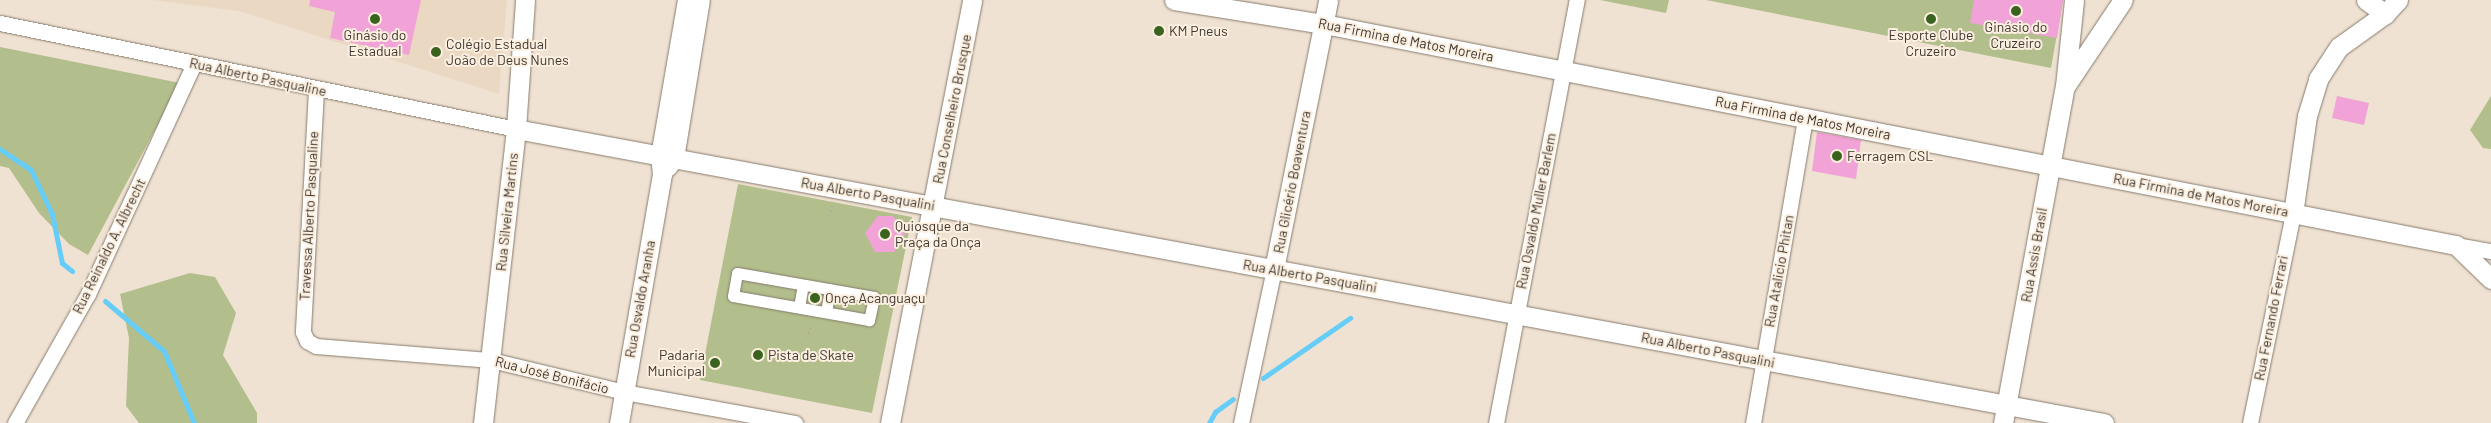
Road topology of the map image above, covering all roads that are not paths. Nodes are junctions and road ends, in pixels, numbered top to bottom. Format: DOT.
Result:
graph roads {
  1 [pos="525,0"];
  2 [pos="686,0"];
  3 [pos="700,0"];
  4 [pos="972,0"];
  5 [pos="1174,0"];
  6 [pos="1328,0"];
  7 [pos="1576,0"];
  8 [pos="2074,0"];
  9 [pos="2122,0"];
  10 [pos="2366,0"];
  11 [pos="2398,0"];
  12 [pos="2385,14"];
  13 [pos="0,23"];
  14 [pos="1324,24"];
  15 [pos="194,64"];
  16 [pos="1564,70"];
  17 [pos="2065,86"];
  18 [pos="316,90"];
  19 [pos="1805,119"];
  20 [pos="516,129"];
  21 [pos="665,163"];
  22 [pos="2050,165"];
  23 [pos="933,206"];
  24 [pos="2293,214"];
  25 [pos="2456,245"];
  26 [pos="2491,251"];
  27 [pos="1274,269"];
  28 [pos="2491,279"];
  29 [pos="803,285"];
  30 [pos="830,290"];
  31 [pos="799,307"];
  32 [pos="826,312"];
  33 [pos="1515,314"];
  34 [pos="307,341"];
  35 [pos="491,360"];
  36 [pos="1764,360"];
  37 [pos="624,392"];
  38 [pos="2004,414"];
  39 [pos="15,423"];
  40 [pos="483,423"];
  41 [pos="619,423"];
  42 [pos="795,423"];
  43 [pos="890,423"];
  44 [pos="1241,423"];
  45 [pos="1496,423"];
  46 [pos="1753,423"];
  47 [pos="2104,423"];
  48 [pos="2250,423"];
  1 -- 20 [label="street, Rua Silveira Martins"];
  2 -- 21 [label="street, Rua Osvaldo Aranha"];
  3 -- 21 [label="street, Rua Osvaldo Aranha"];
  4 -- 23 [label="street, Rua Conselheiro Brusque"];
  5 -- 14 [label="street, Rua Firmina de Matos Moreira"];
  6 -- 14 [label="street, Rua Glicério Boaventura"];
  7 -- 16 [label="street, Rua Osvaldo Muller Barlem"];
  8 -- 17 [label="street, Rua Assis Brasil"];
  9 -- 17 [label="street, Rua Assis Brasil"];
  10 -- 12 [label="street"];
  11 -- 12 [label="street"];
  12 -- 24 [label="street"];
  13 -- 15 [label="street, Rua Alberto Pasqualine"];
  14 -- 16 [label="street, Rua Firmina de Matos Moreira"];
  14 -- 27 [label="street, Rua Glicério Boaventura"];
  15 -- 18 [label="street, Rua Alberto Pasqualine"];
  15 -- 39 [label="street, Rua Reinaldo A. Albrecht"];
  16 -- 19 [label="street, Rua Firmina de Matos Moreira"];
  16 -- 33 [label="street, Rua Osvaldo Muller Barlem"];
  17 -- 22 [label="street, Rua Assis Brasil"];
  18 -- 20 [label="street, Rua Alberto Pasqualine"];
  18 -- 34 [label="street, Travessa Alberto Pasqualine"];
  19 -- 22 [label="street, Rua Firmina de Matos Moreira"];
  19 -- 36 [label="street, Rua Atalicio Phitan"];
  20 -- 21 [label="street, Rua Alberto Pasqualini"];
  20 -- 35 [label="street, Rua Silveira Martins"];
  21 -- 23 [label="street, Rua Alberto Pasqualini"];
  21 -- 37 [label="street, Rua Osvaldo Aranha"];
  22 -- 24 [label="street, Rua Firmina de Matos Moreira"];
  22 -- 38 [label="street, Rua Assis Brasil"];
  23 -- 27 [label="street, Rua Alberto Pasqualini"];
  23 -- 43 [label="street, Rua Conselheiro Brusque"];
  24 -- 25 [label="street, Rua Firmina de Matos Moreira"];
  24 -- 48 [label="street, Rua Fernando Ferrari"];
  25 -- 26 [label="street, Rua Firmina de Matos Moreira"];
  25 -- 28 [label="street"];
  27 -- 33 [label="street, Rua Alberto Pasqualini"];
  27 -- 44 [label="street, Rua Glicério Boaventura"];
  29 -- 30 [label="street"];
  29 -- 31 [label="street"];
  29 -- 31 [label="street"];
  30 -- 32 [label="street"];
  30 -- 32 [label="street"];
  31 -- 32 [label="street"];
  33 -- 36 [label="street, Rua Alberto Pasqualini"];
  33 -- 45 [label="street, Rua Osvaldo Muller Barlem"];
  34 -- 35 [label="street, Rua José Bonifácio"];
  35 -- 37 [label="street, Rua José Bonifácio"];
  35 -- 40 [label="street, Rua Silveira Martins"];
  36 -- 38 [label="street, Rua Alberto Pasqualini"];
  36 -- 46 [label="street, Rua Atalicio Phitan"];
  37 -- 41 [label="street, Rua Osvaldo Aranha"];
  37 -- 42 [label="street, Rua José Bonifácio"];
  38 -- 47 [label="street, Rua Alberto Pasqualini"];
}
